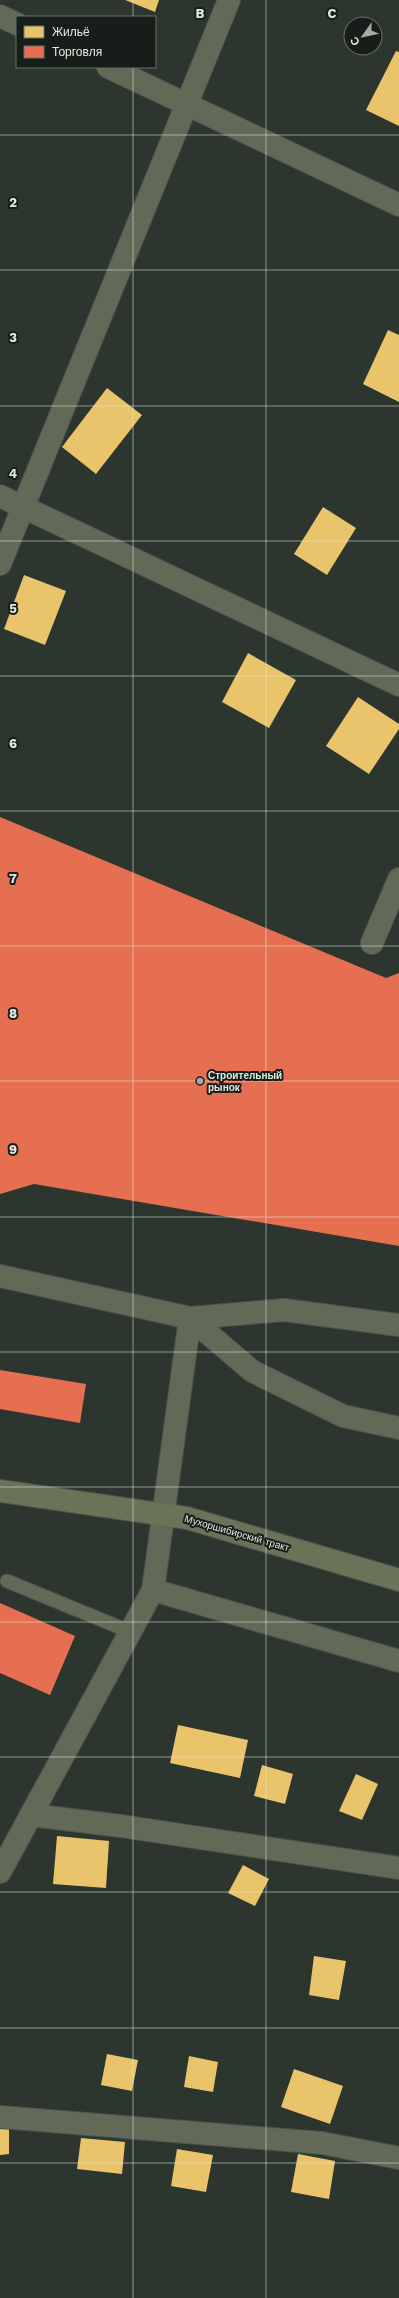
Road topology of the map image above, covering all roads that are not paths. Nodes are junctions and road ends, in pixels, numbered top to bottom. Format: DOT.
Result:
graph roads {
  1 [pos="229,0"];
  2 [pos="0,16"];
  3 [pos="16,24"];
  4 [pos="110,68"];
  5 [pos="186,104"];
  6 [pos="399,205"];
  7 [pos="0,496"];
  8 [pos="24,506"];
  9 [pos="0,564"];
  10 [pos="399,685"];
  11 [pos="399,879"];
  12 [pos="372,942"];
  13 [pos="0,1276"];
  14 [pos="190,1318"];
  15 [pos="399,1325"];
  16 [pos="399,1428"];
  17 [pos="0,1491"];
  18 [pos="163,1515"];
  19 [pos="399,1580"];
  20 [pos="8,1581"];
  21 [pos="153,1590"];
  22 [pos="130,1632"];
  23 [pos="399,1661"];
  24 [pos="31,1815"];
  25 [pos="399,1868"];
  26 [pos="0,1872"];
  27 [pos="0,2117"];
  28 [pos="399,2158"];
  1 -- 5 [label="street"];
  2 -- 3 [label="street"];
  4 -- 5 [label="street"];
  5 -- 6 [label="street"];
  5 -- 8 [label="street"];
  7 -- 8 [label="street"];
  8 -- 9 [label="street"];
  8 -- 10 [label="street"];
  11 -- 12 [label="street"];
  13 -- 14 [label="street"];
  14 -- 15 [label="street"];
  14 -- 16 [label="street"];
  14 -- 18 [label="street"];
  17 -- 18 [label="main road, Мухоршибирский тракт"];
  18 -- 19 [label="main road, Мухоршибирский тракт"];
  18 -- 21 [label="street"];
  20 -- 22 [label="lane"];
  21 -- 22 [label="street"];
  21 -- 23 [label="street"];
  22 -- 24 [label="street"];
  24 -- 25 [label="street"];
  24 -- 26 [label="street"];
  27 -- 28 [label="street"];
}
